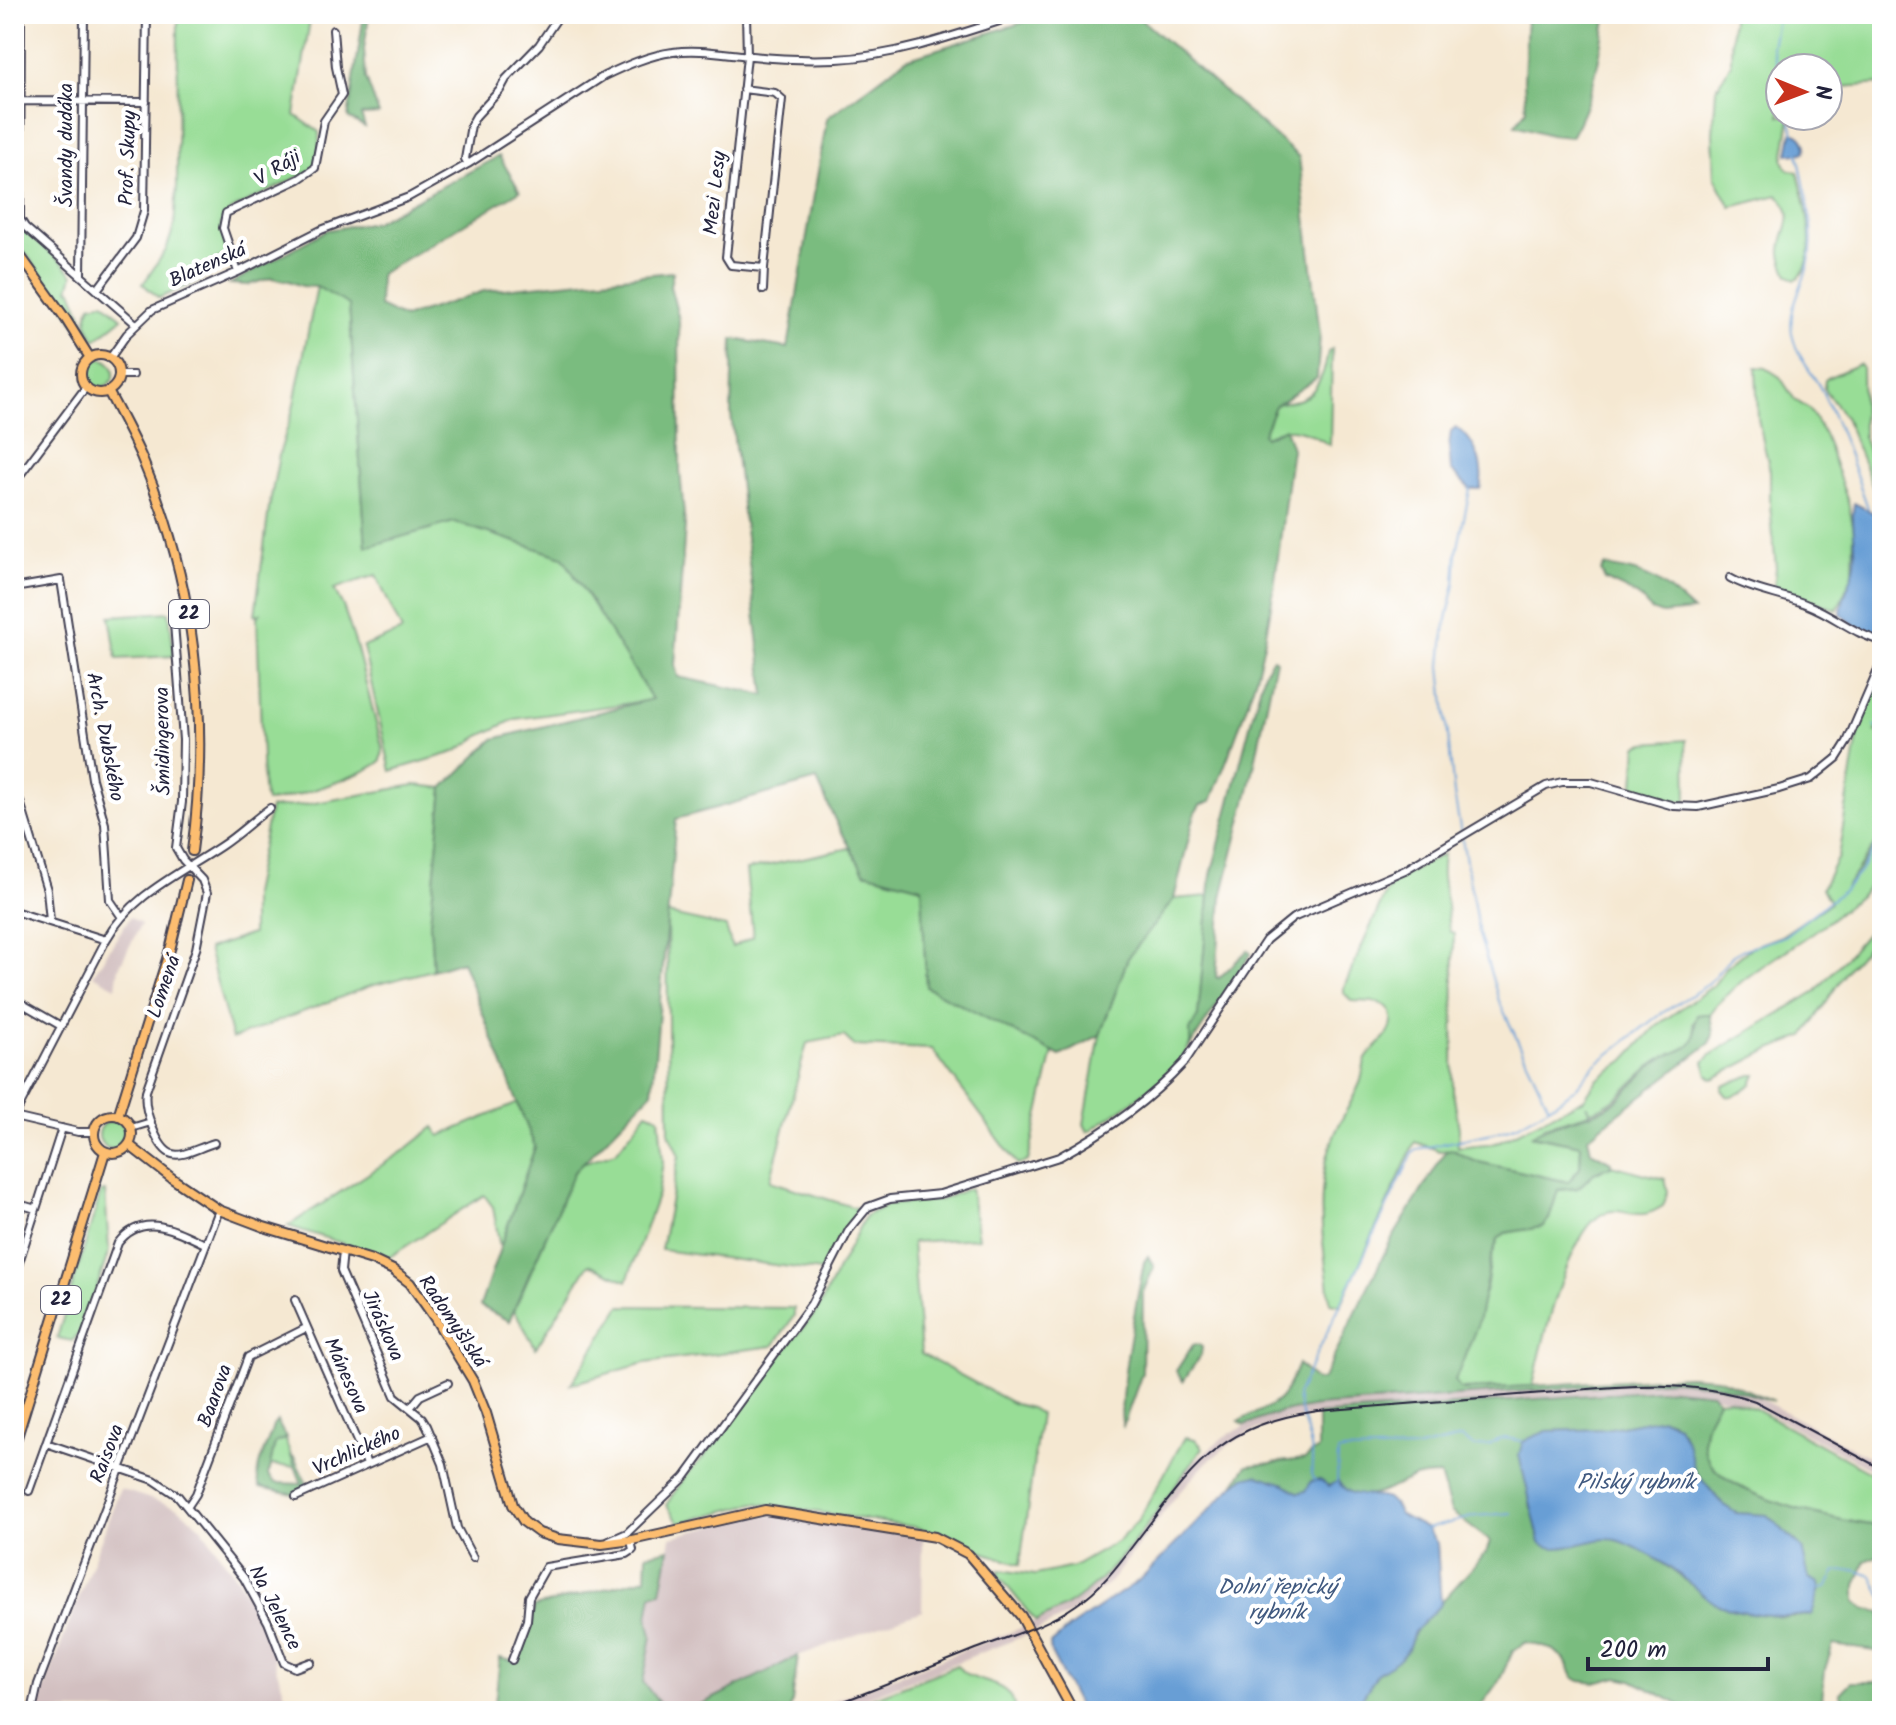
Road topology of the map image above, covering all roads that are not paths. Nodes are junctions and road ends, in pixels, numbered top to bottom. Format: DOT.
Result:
graph roads {
  1 [pos="21,14"];
  2 [pos="84,14"];
  3 [pos="147,14"];
  4 [pos="560,14"];
  5 [pos="727,14"];
  6 [pos="978,14"];
  7 [pos="1021,14"];
  8 [pos="746,15"];
  9 [pos="984,26"];
  10 [pos="333,30"];
  11 [pos="747,56"];
  12 [pos="743,89"];
  13 [pos="21,101"];
  14 [pos="83,102"];
  15 [pos="146,102"];
  16 [pos="468,164"];
  17 [pos="14,247"];
  18 [pos="764,268"];
  19 [pos="238,272"];
  20 [pos="81,276"];
  21 [pos="97,290"];
  22 [pos="763,290"];
  23 [pos="136,324"];
  24 [pos="90,358"];
  25 [pos="110,358"];
  26 [pos="119,375"];
  27 [pos="133,375"];
  28 [pos="86,387"];
  29 [pos="108,391"];
  30 [pos="14,483"];
  31 [pos="1730,578"];
  32 [pos="14,588"];
  33 [pos="173,610"];
  34 [pos="1882,641"];
  35 [pos="1882,661"];
  36 [pos="14,782"];
  37 [pos="270,808"];
  38 [pos="192,851"];
  39 [pos="190,866"];
  40 [pos="187,880"];
  41 [pos="14,911"];
  42 [pos="121,916"];
  43 [pos="50,921"];
  44 [pos="106,940"];
  45 [pos="14,999"];
  46 [pos="61,1026"];
  47 [pos="118,1116"];
  48 [pos="14,1117"];
  49 [pos="151,1122"];
  50 [pos="62,1128"];
  51 [pos="131,1128"];
  52 [pos="94,1132"];
  53 [pos="214,1143"];
  54 [pos="129,1145"];
  55 [pos="105,1152"];
  56 [pos="15,1203"];
  57 [pos="36,1209"];
  58 [pos="219,1210"];
  59 [pos="205,1244"];
  60 [pos="343,1251"];
  61 [pos="14,1278"];
  62 [pos="295,1300"];
  63 [pos="306,1328"];
  64 [pos="448,1383"];
  65 [pos="410,1408"];
  66 [pos="432,1436"];
  67 [pos="46,1443"];
  68 [pos="14,1447"];
  69 [pos="367,1464"];
  70 [pos="121,1467"];
  71 [pos="29,1491"];
  72 [pos="296,1497"];
  73 [pos="188,1506"];
  74 [pos="629,1537"];
  75 [pos="473,1558"];
  76 [pos="512,1660"];
  77 [pos="311,1662"];
  78 [pos="32,1711"];
  79 [pos="1073,1711"];
  1 -- 13 [label="street"];
  2 -- 14 [label="street, Švandy dudáka"];
  3 -- 15 [label="street, Prof. Skupy"];
  4 -- 16 [label="street"];
  5 -- 8 [label="street"];
  6 -- 9 [label="street"];
  7 -- 9 [label="street"];
  8 -- 11 [label="street, Mezi Lesy"];
  9 -- 11 [label="street"];
  10 -- 19 [label="street, V Ráji"];
  11 -- 12 [label="street, Mezi Lesy"];
  11 -- 16 [label="street, Blatenská"];
  12 -- 18 [label="street"];
  12 -- 18 [label="street, Mezi Lesy"];
  13 -- 14 [label="street"];
  13 -- 20 [label="street"];
  14 -- 15 [label="street"];
  14 -- 20 [label="street, Švandy dudáka"];
  15 -- 21 [label="street, Prof. Skupy"];
  16 -- 19 [label="street, Blatenská"];
  17 -- 24 [label="main road"];
  18 -- 22 [label="street"];
  19 -- 23 [label="street, Blatenská"];
  20 -- 21 [label="street"];
  21 -- 23 [label="street"];
  23 -- 25 [label="street, Blatenská"];
  24 -- 25 [label="main road"];
  24 -- 28 [label="main road"];
  25 -- 26 [label="main road"];
  26 -- 27 [label="street"];
  26 -- 29 [label="main road"];
  28 -- 29 [label="main road"];
  28 -- 30 [label="street"];
  29 -- 38 [label="main road, 22"];
  31 -- 34 [label="street"];
  32 -- 42 [label="street, Arch. Dubského"];
  33 -- 39 [label="street, Šmidingerova"];
  35 -- 74 [label="street"];
  36 -- 43 [label="street"];
  37 -- 39 [label="street"];
  39 -- 42 [label="street"];
  39 -- 49 [label="street, Lomená"];
  40 -- 47 [label="main road"];
  41 -- 43 [label="street"];
  42 -- 44 [label="street"];
  43 -- 44 [label="street"];
  44 -- 46 [label="street"];
  45 -- 46 [label="street"];
  46 -- 48 [label="street"];
  47 -- 51 [label="main road"];
  47 -- 52 [label="main road"];
  48 -- 50 [label="street"];
  49 -- 51 [label="street"];
  49 -- 53 [label="street, Lomená"];
  50 -- 52 [label="street"];
  50 -- 57 [label="street"];
  51 -- 54 [label="main road"];
  52 -- 55 [label="main road"];
  54 -- 55 [label="main road"];
  54 -- 58 [label="main road, Radomyšlská"];
  55 -- 68 [label="main road, 22"];
  56 -- 57 [label="street"];
  57 -- 61 [label="street"];
  58 -- 59 [label="street, Raisova"];
  58 -- 60 [label="main road, Radomyšlská"];
  59 -- 67 [label="street"];
  59 -- 70 [label="street, Raisova"];
  60 -- 65 [label="street, Jiráskova"];
  60 -- 74 [label="main road, Radomyšlská"];
  62 -- 63 [label="street, Mánesova"];
  63 -- 69 [label="street, Mánesova"];
  63 -- 73 [label="street, Baarova"];
  64 -- 65 [label="street"];
  65 -- 66 [label="street, Jiráskova"];
  66 -- 69 [label="street, Vrchlického"];
  66 -- 75 [label="street, Jiráskova"];
  67 -- 70 [label="street"];
  67 -- 71 [label="street"];
  69 -- 72 [label="street, Vrchlického"];
  70 -- 73 [label="street"];
  70 -- 78 [label="street, Raisova"];
  73 -- 77 [label="street, Na Jelence"];
  74 -- 76 [label="street"];
  74 -- 79 [label="main road, Radomyšlská"];
}
